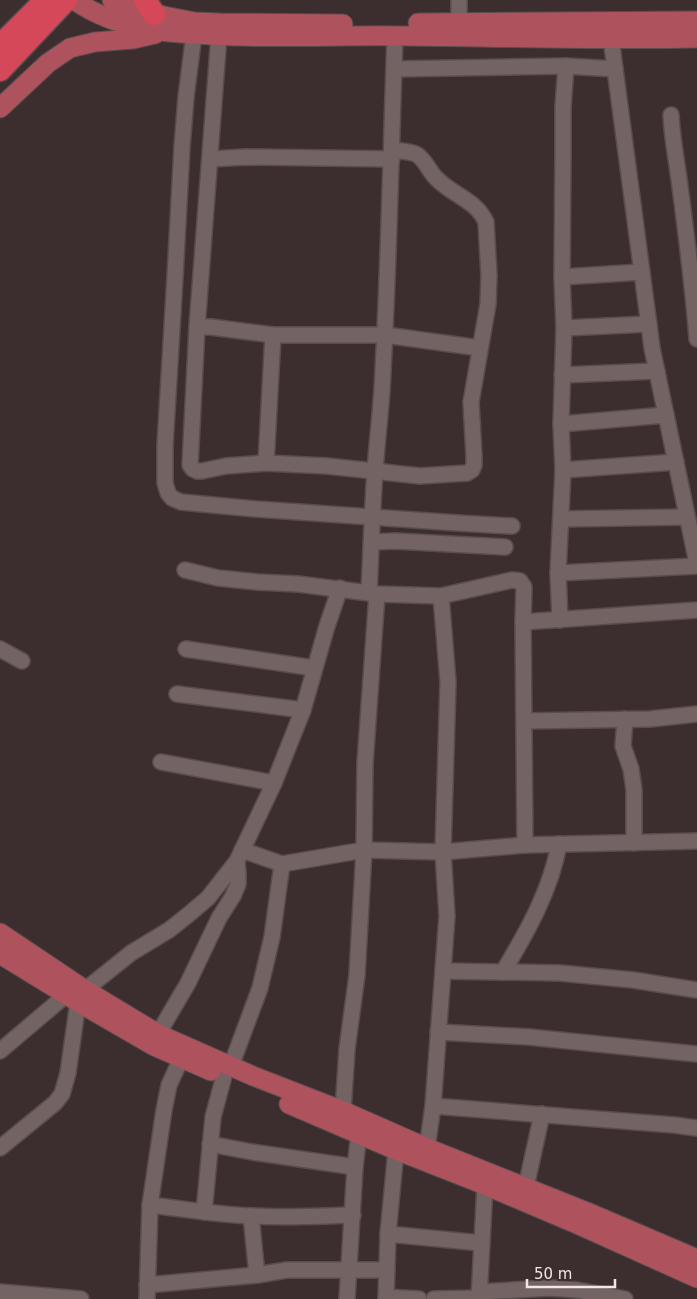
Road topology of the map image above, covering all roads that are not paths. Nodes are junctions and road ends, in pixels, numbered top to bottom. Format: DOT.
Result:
graph roads {
  1 [pos="72,0"];
  2 [pos="112,0"];
  3 [pos="460,0"];
  4 [pos="48,9"];
  5 [pos="154,15"];
  6 [pos="697,21"];
  7 [pos="459,23"];
  8 [pos="612,30"];
  9 [pos="194,34"];
  10 [pos="219,35"];
  11 [pos="395,36"];
  12 [pos="697,38"];
  13 [pos="0,46"];
  14 [pos="566,66"];
  15 [pos="394,69"];
  16 [pos="615,69"];
  17 [pos="0,70"];
  18 [pos="0,88"];
  19 [pos="0,108"];
  20 [pos="671,115"];
  21 [pos="392,154"];
  22 [pos="210,159"];
  23 [pos="642,272"];
  24 [pos="562,277"];
  25 [pos="649,324"];
  26 [pos="198,327"];
  27 [pos="564,328"];
  28 [pos="273,335"];
  29 [pos="385,335"];
  30 [pos="697,339"];
  31 [pos="480,348"];
  32 [pos="170,362"];
  33 [pos="196,362"];
  34 [pos="657,371"];
  35 [pos="562,375"];
  36 [pos="666,415"];
  37 [pos="561,424"];
  38 [pos="676,462"];
  39 [pos="266,463"];
  40 [pos="375,470"];
  41 [pos="563,470"];
  42 [pos="372,517"];
  43 [pos="688,517"];
  44 [pos="561,519"];
  45 [pos="512,526"];
  46 [pos="372,542"];
  47 [pos="505,547"];
  48 [pos="697,565"];
  49 [pos="185,570"];
  50 [pos="558,573"];
  51 [pos="340,588"];
  52 [pos="373,594"];
  53 [pos="441,596"];
  54 [pos="697,610"];
  55 [pos="560,620"];
  56 [pos="523,622"];
  57 [pos="0,649"];
  58 [pos="186,649"];
  59 [pos="22,661"];
  60 [pos="314,668"];
  61 [pos="177,694"];
  62 [pos="303,710"];
  63 [pos="697,714"];
  64 [pos="625,719"];
  65 [pos="524,721"];
  66 [pos="161,762"];
  67 [pos="274,783"];
  68 [pos="697,841"];
  69 [pos="634,843"];
  70 [pos="560,844"];
  71 [pos="525,845"];
  72 [pos="364,850"];
  73 [pos="442,852"];
  74 [pos="239,856"];
  75 [pos="282,864"];
  76 [pos="200,904"];
  77 [pos="219,918"];
  78 [pos="0,933"];
  79 [pos="0,954"];
  80 [pos="443,971"];
  81 [pos="503,972"];
  82 [pos="697,990"];
  83 [pos="76,996"];
  84 [pos="438,1032"];
  85 [pos="158,1034"];
  86 [pos="0,1051"];
  87 [pos="697,1054"];
  88 [pos="180,1059"];
  89 [pos="228,1071"];
  90 [pos="433,1106"];
  91 [pos="343,1111"];
  92 [pos="542,1114"];
  93 [pos="697,1128"];
  94 [pos="359,1133"];
  95 [pos="210,1144"];
  96 [pos="0,1148"];
  97 [pos="427,1148"];
  98 [pos="396,1150"];
  99 [pos="355,1167"];
  100 [pos="485,1185"];
  101 [pos="526,1187"];
  102 [pos="150,1205"];
  103 [pos="204,1212"];
  104 [pos="353,1215"];
  105 [pos="251,1216"];
  106 [pos="388,1234"];
  107 [pos="481,1243"];
  108 [pos="697,1259"];
  109 [pos="348,1269"];
  110 [pos="387,1270"];
  111 [pos="257,1275"];
  112 [pos="697,1278"];
  113 [pos="147,1292"];
  114 [pos="1,1295"];
  115 [pos="479,1296"];
  116 [pos="386,1298"];
  117 [pos="73,1299"];
  118 [pos="81,1299"];
  119 [pos="347,1299"];
  120 [pos="419,1299"];
  121 [pos="434,1299"];
  122 [pos="625,1299"];
  1 -- 4 [label="highway"];
  1 -- 5 [label="main road"];
  2 -- 5 [label="main road"];
  3 -- 7 [label="street"];
  4 -- 13 [label="highway"];
  4 -- 17 [label="highway"];
  4 -- 18 [label="highway"];
  5 -- 7 [label="main road"];
  5 -- 9 [label="main road"];
  5 -- 19 [label="main road"];
  6 -- 8 [label="main road"];
  7 -- 8 [label="main road"];
  8 -- 11 [label="main road"];
  8 -- 12 [label="main road"];
  8 -- 16 [label="street"];
  9 -- 10 [label="main road"];
  9 -- 32 [label="street"];
  10 -- 11 [label="main road"];
  10 -- 22 [label="street"];
  11 -- 15 [label="street"];
  14 -- 15 [label="street"];
  14 -- 16 [label="street"];
  14 -- 24 [label="street"];
  15 -- 21 [label="street"];
  16 -- 23 [label="street"];
  20 -- 30 [label="street"];
  21 -- 22 [label="street"];
  21 -- 29 [label="street"];
  21 -- 31 [label="street"];
  22 -- 26 [label="street"];
  23 -- 24 [label="street"];
  23 -- 25 [label="street"];
  24 -- 27 [label="street"];
  25 -- 27 [label="street"];
  25 -- 34 [label="street"];
  26 -- 28 [label="street"];
  26 -- 33 [label="street"];
  27 -- 35 [label="street"];
  28 -- 29 [label="street"];
  28 -- 39 [label="street"];
  29 -- 31 [label="street"];
  29 -- 40 [label="street"];
  31 -- 40 [label="street"];
  32 -- 33 [label="street"];
  32 -- 42 [label="street"];
  33 -- 39 [label="street"];
  34 -- 35 [label="street"];
  34 -- 36 [label="street"];
  35 -- 37 [label="street"];
  36 -- 37 [label="street"];
  36 -- 38 [label="street"];
  37 -- 41 [label="street"];
  38 -- 41 [label="street"];
  38 -- 43 [label="street"];
  39 -- 40 [label="street"];
  40 -- 42 [label="street"];
  41 -- 44 [label="street"];
  42 -- 45 [label="street"];
  42 -- 46 [label="street"];
  43 -- 44 [label="street"];
  43 -- 48 [label="street"];
  44 -- 50 [label="street"];
  46 -- 47 [label="street"];
  46 -- 52 [label="street"];
  48 -- 50 [label="street"];
  49 -- 51 [label="street"];
  50 -- 55 [label="street"];
  51 -- 52 [label="street"];
  51 -- 60 [label="street"];
  52 -- 53 [label="street"];
  52 -- 72 [label="street"];
  53 -- 56 [label="street"];
  53 -- 73 [label="street"];
  54 -- 55 [label="street"];
  55 -- 56 [label="street"];
  56 -- 65 [label="street"];
  57 -- 59 [label="street"];
  58 -- 60 [label="street"];
  60 -- 62 [label="street"];
  61 -- 62 [label="street"];
  62 -- 67 [label="street"];
  63 -- 64 [label="street"];
  64 -- 65 [label="street"];
  64 -- 69 [label="street"];
  65 -- 71 [label="street"];
  66 -- 67 [label="street"];
  67 -- 74 [label="street"];
  68 -- 69 [label="street"];
  69 -- 70 [label="street"];
  70 -- 71 [label="street"];
  70 -- 81 [label="street"];
  71 -- 73 [label="street"];
  72 -- 73 [label="street"];
  72 -- 75 [label="street"];
  72 -- 91 [label="street"];
  73 -- 80 [label="street"];
  74 -- 75 [label="street"];
  74 -- 76 [label="street"];
  74 -- 77 [label="street"];
  75 -- 89 [label="street"];
  76 -- 77 [label="street"];
  76 -- 83 [label="street"];
  77 -- 85 [label="street"];
  78 -- 83 [label="main road"];
  79 -- 83 [label="main road"];
  80 -- 81 [label="street"];
  80 -- 84 [label="street"];
  81 -- 82 [label="street"];
  83 -- 85 [label="main road"];
  83 -- 86 [label="street"];
  83 -- 88 [label="main road"];
  83 -- 96 [label="street"];
  84 -- 87 [label="street"];
  84 -- 90 [label="street"];
  85 -- 89 [label="main road"];
  88 -- 89 [label="main road"];
  88 -- 102 [label="street"];
  89 -- 91 [label="main road"];
  89 -- 94 [label="main road"];
  89 -- 95 [label="street"];
  90 -- 92 [label="street"];
  90 -- 97 [label="street"];
  91 -- 97 [label="main road"];
  92 -- 93 [label="street"];
  92 -- 101 [label="street"];
  94 -- 98 [label="main road"];
  94 -- 99 [label="street"];
  95 -- 99 [label="street"];
  95 -- 103 [label="street"];
  97 -- 101 [label="main road"];
  98 -- 100 [label="main road"];
  98 -- 106 [label="street"];
  99 -- 104 [label="street"];
  100 -- 107 [label="street"];
  100 -- 112 [label="main road"];
  101 -- 108 [label="main road"];
  102 -- 103 [label="street"];
  102 -- 113 [label="street"];
  103 -- 105 [label="street"];
  104 -- 105 [label="street"];
  104 -- 109 [label="street"];
  105 -- 111 [label="street"];
  106 -- 107 [label="street"];
  106 -- 110 [label="street"];
  107 -- 115 [label="street"];
  109 -- 110 [label="street"];
  109 -- 111 [label="street"];
  109 -- 119 [label="street"];
  110 -- 116 [label="street"];
  111 -- 113 [label="street"];
  114 -- 117 [label="street"];
  115 -- 121 [label="street"];
  115 -- 122 [label="street"];
  116 -- 120 [label="street"];
  117 -- 118 [label="street"];
}
